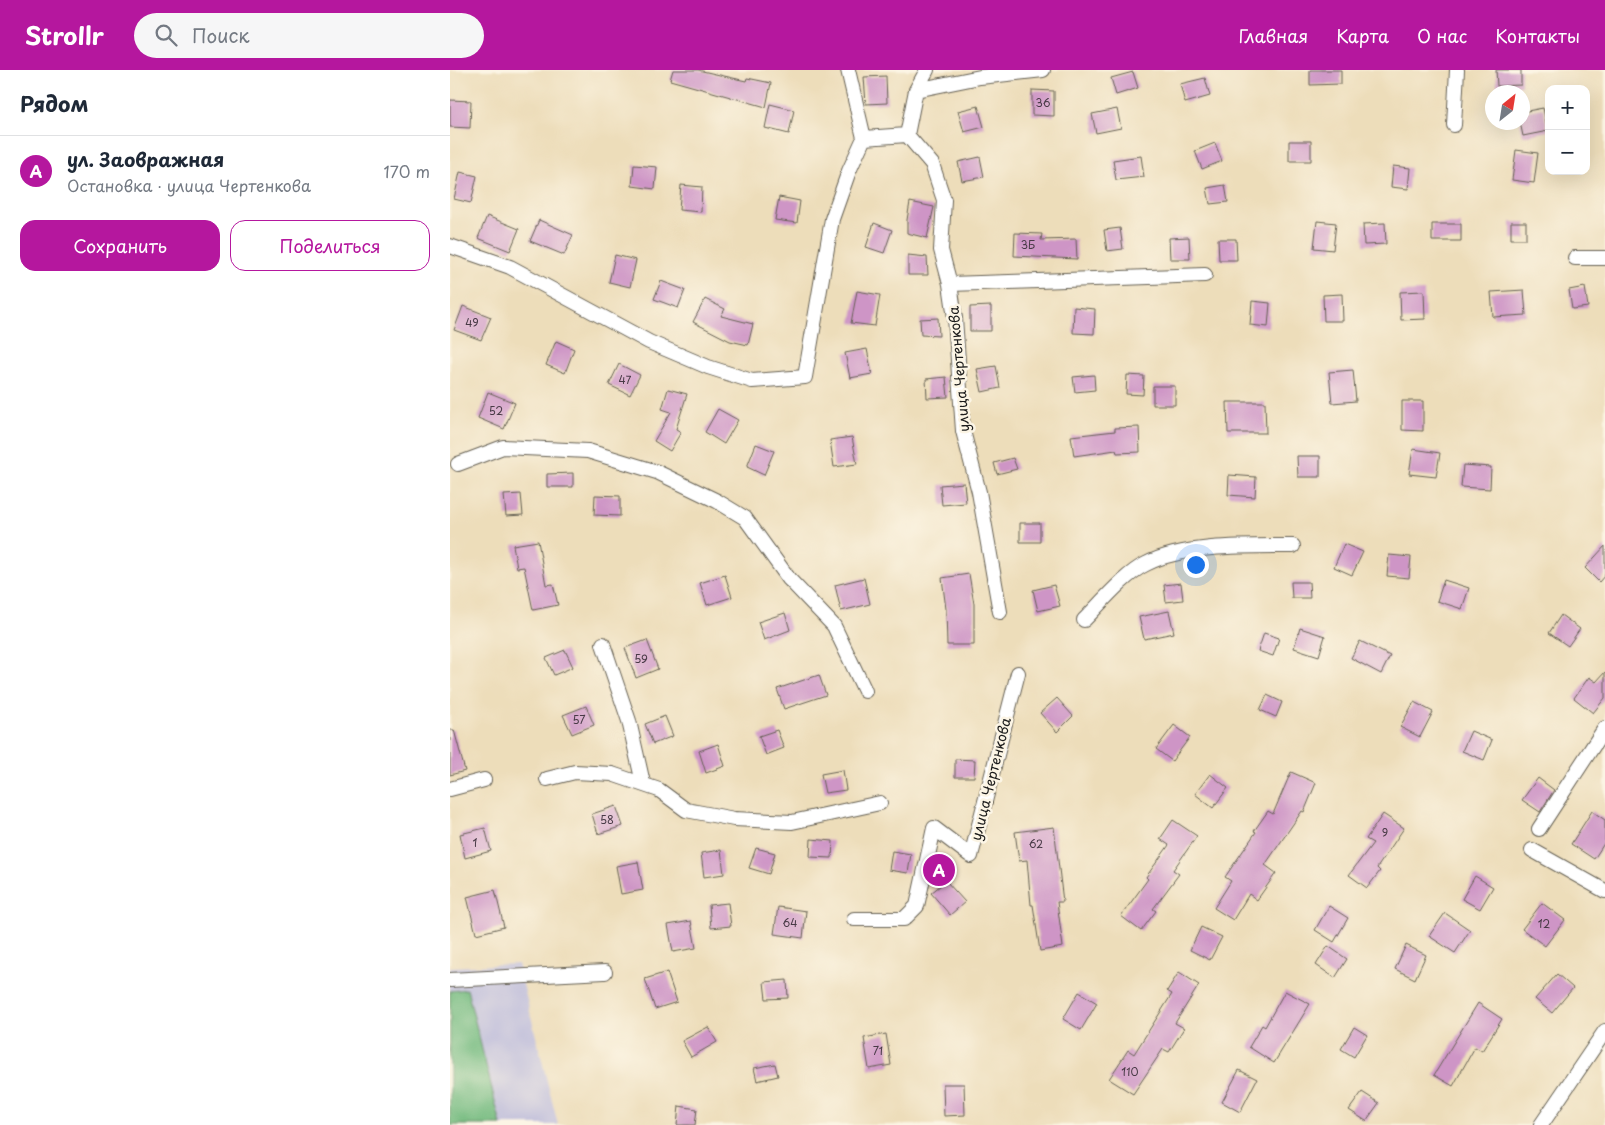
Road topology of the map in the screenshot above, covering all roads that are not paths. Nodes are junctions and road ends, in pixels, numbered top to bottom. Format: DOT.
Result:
graph roads {
  1 [pos="848,70"];
  2 [pos="927,70"];
  3 [pos="1043,70"];
  4 [pos="1457,70"];
  5 [pos="916,90"];
  6 [pos="1454,125"];
  7 [pos="907,135"];
  8 [pos="864,138"];
  9 [pos="450,246"];
  10 [pos="1575,258"];
  11 [pos="1605,258"];
  12 [pos="1205,275"];
  13 [pos="950,284"];
  14 [pos="458,464"];
  15 [pos="1293,546"];
  16 [pos="1000,612"];
  17 [pos="1084,620"];
  18 [pos="603,644"];
  19 [pos="1018,673"];
  20 [pos="865,691"];
  21 [pos="1605,728"];
  22 [pos="547,779"];
  23 [pos="484,780"];
  24 [pos="643,783"];
  25 [pos="450,789"];
  26 [pos="880,803"];
  27 [pos="1539,829"];
  28 [pos="1532,850"];
  29 [pos="1605,891"];
  30 [pos="854,919"];
  31 [pos="605,972"];
  32 [pos="450,980"];
  33 [pos="1605,1031"];
  34 [pos="1541,1125"];
  1 -- 8 [label="street"];
  2 -- 5 [label="street"];
  3 -- 5 [label="street"];
  4 -- 6 [label="street"];
  5 -- 7 [label="street"];
  7 -- 8 [label="street"];
  7 -- 13 [label="street, улица Чертенкова"];
  8 -- 9 [label="street"];
  10 -- 11 [label="street"];
  12 -- 13 [label="street"];
  13 -- 16 [label="street, улица Чертенкова"];
  14 -- 20 [label="street"];
  15 -- 17 [label="street"];
  18 -- 24 [label="street"];
  19 -- 30 [label="street, улица Чертенкова"];
  21 -- 27 [label="street"];
  22 -- 24 [label="street"];
  23 -- 25 [label="street"];
  24 -- 26 [label="street"];
  28 -- 29 [label="street"];
  31 -- 32 [label="street"];
  33 -- 34 [label="street"];
}
